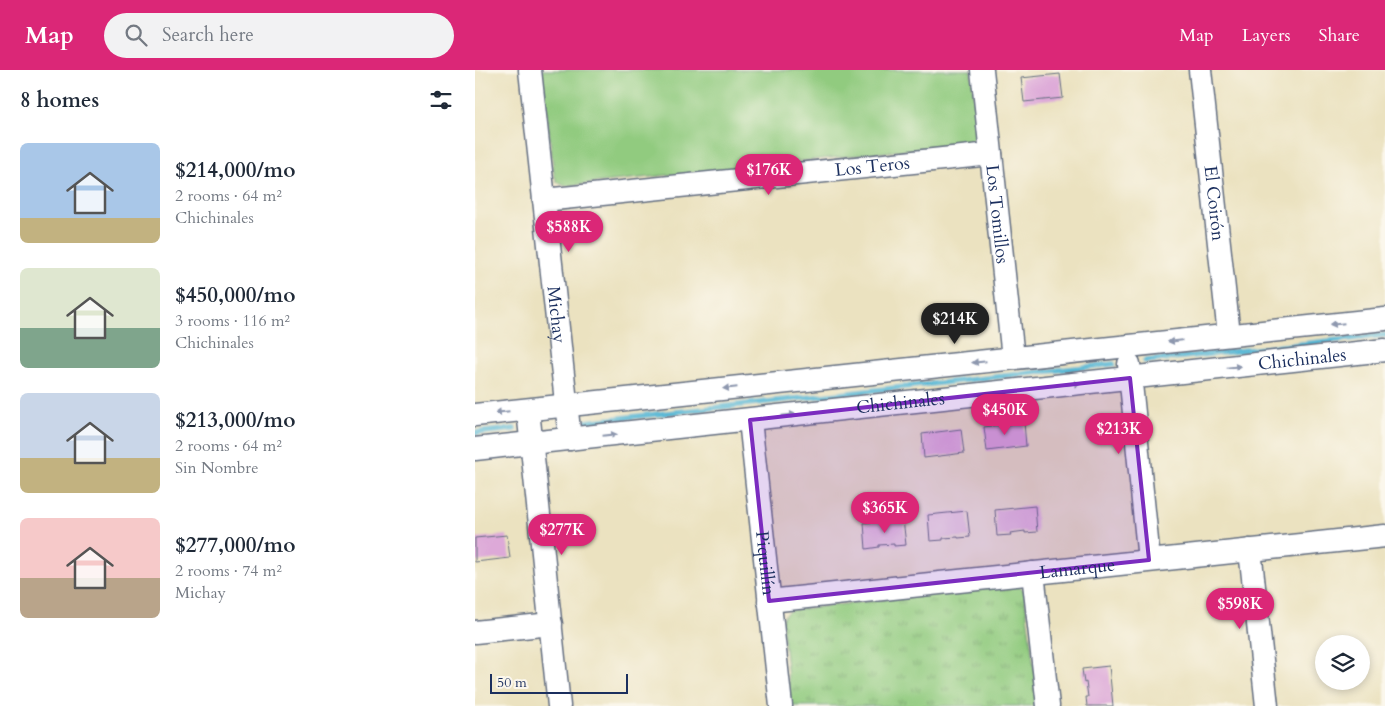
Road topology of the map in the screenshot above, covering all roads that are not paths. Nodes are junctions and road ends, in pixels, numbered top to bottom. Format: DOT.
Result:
graph roads {
  1 [pos="530,70"];
  2 [pos="981,70"];
  3 [pos="1200,70"];
  4 [pos="991,154"];
  5 [pos="544,200"];
  6 [pos="1385,319"];
  7 [pos="1229,335"];
  8 [pos="1127,346"];
  9 [pos="1385,350"];
  10 [pos="1013,358"];
  11 [pos="1130,378"];
  12 [pos="566,406"];
  13 [pos="528,410"];
  14 [pos="475,415"];
  15 [pos="750,420"];
  16 [pos="570,439"];
  17 [pos="532,443"];
  18 [pos="475,449"];
  19 [pos="1385,536"];
  20 [pos="1250,550"];
  21 [pos="1149,560"];
  22 [pos="1033,573"];
  23 [pos="769,601"];
  24 [pos="551,624"];
  25 [pos="475,632"];
  26 [pos="559,706"];
  27 [pos="781,706"];
  28 [pos="1047,706"];
  29 [pos="1267,706"];
  1 -- 5 [label="street, Michay"];
  2 -- 4 [label="street, Los Tomillos"];
  3 -- 7 [label="street, El Coirón"];
  4 -- 5 [label="street, Los Teros"];
  4 -- 10 [label="street, Los Tomillos"];
  5 -- 12 [label="street, Michay"];
  6 -- 7 [label="street, Chichinales, one-way"];
  7 -- 8 [label="street, Chichinales, one-way"];
  8 -- 10 [label="street, Chichinales"];
  8 -- 11 [label="street"];
  11 -- 9 [label="street, Chichinales, one-way"];
  10 -- 12 [label="street, Chichinales, one-way"];
  15 -- 11 [label="street, Chichinales, one-way"];
  11 -- 21 [label="street"];
  12 -- 13 [label="street, Chichinales"];
  12 -- 16 [label="street, Michay"];
  13 -- 14 [label="street, Chichinales, one-way"];
  13 -- 17 [label="street"];
  16 -- 15 [label="street, Chichinales, one-way"];
  15 -- 23 [label="street, Piquillín"];
  16 -- 17 [label="street, Chichinales"];
  17 -- 18 [label="street, Chichinales"];
  17 -- 24 [label="street"];
  19 -- 20 [label="street, Lamarque"];
  20 -- 21 [label="street, Lamarque"];
  20 -- 29 [label="street"];
  21 -- 22 [label="street, Lamarque"];
  22 -- 23 [label="street, Lamarque"];
  22 -- 28 [label="street"];
  23 -- 27 [label="street, Piquillín"];
  24 -- 25 [label="street"];
  24 -- 26 [label="street"];
}
